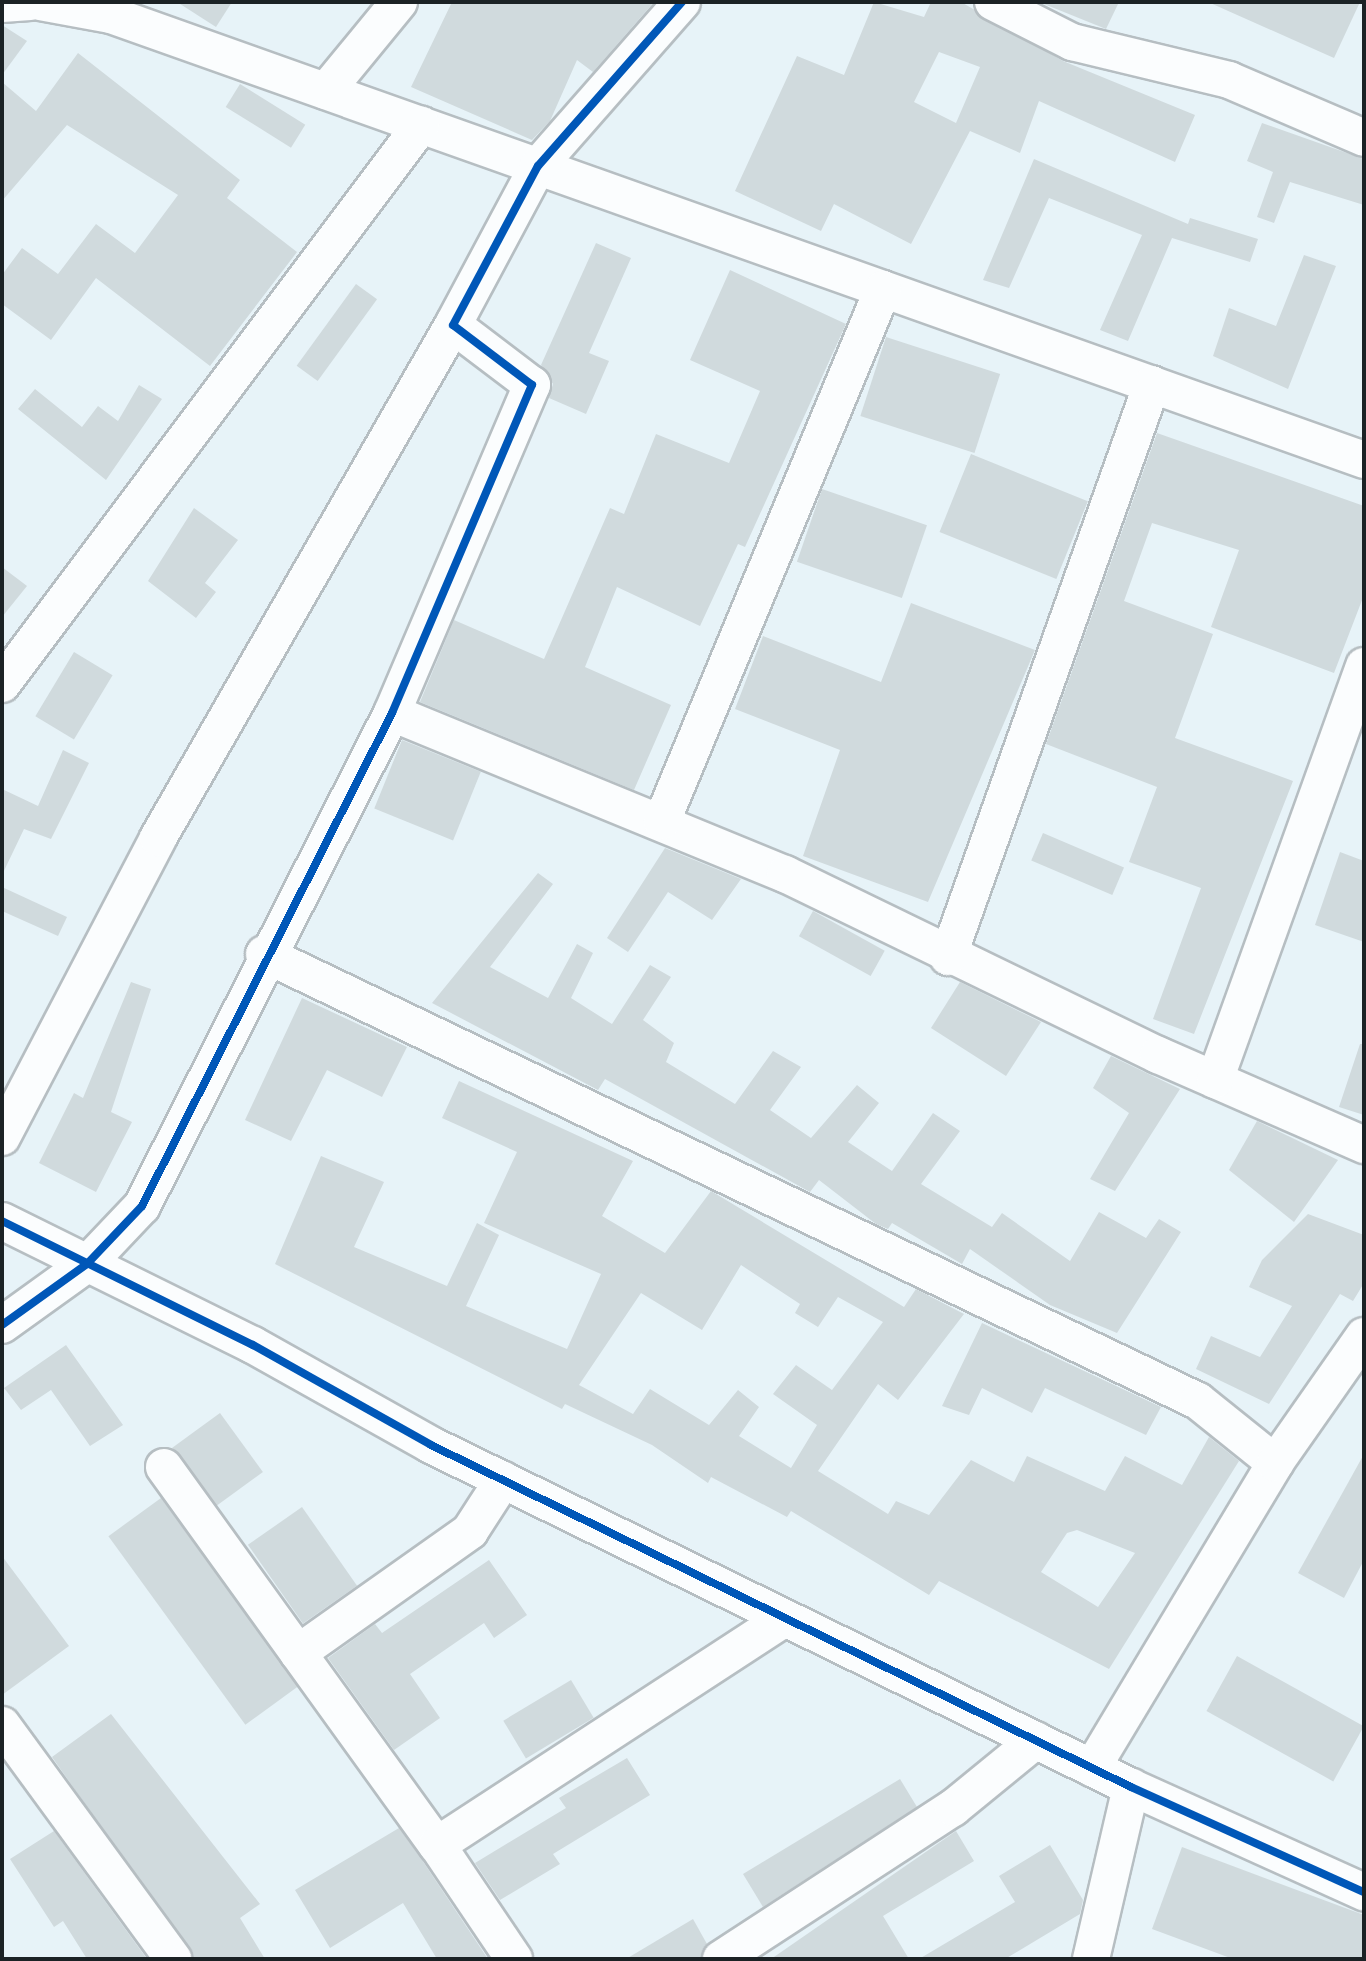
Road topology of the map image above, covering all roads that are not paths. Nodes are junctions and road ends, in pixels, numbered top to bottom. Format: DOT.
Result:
graph roads {
  1 [pos="30,2"];
  2 [pos="40,2"];
  3 [pos="399,2"];
  4 [pos="682,2"];
  5 [pos="993,2"];
  6 [pos="2,4"];
  7 [pos="326,91"];
  8 [pos="421,125"];
  9 [pos="1364,138"];
  10 [pos="538,166"];
  11 [pos="883,289"];
  12 [pos="453,325"];
  13 [pos="1152,384"];
  14 [pos="1364,460"];
  15 [pos="14,642"];
  16 [pos="1364,666"];
  17 [pos="2,684"];
  18 [pos="392,713"];
  19 [pos="662,821"];
  20 [pos="264,954"];
  21 [pos="948,957"];
  22 [pos="1215,1080"];
  23 [pos="2,1137"];
  24 [pos="1364,1145"];
  25 [pos="2,1221"];
  26 [pos="87,1264"];
  27 [pos="2,1325"];
  28 [pos="1364,1336"];
  29 [pos="1275,1463"];
  30 [pos="164,1467"];
  31 [pos="503,1480"];
  32 [pos="785,1618"];
  33 [pos="298,1653"];
  34 [pos="2,1725"];
  35 [pos="1036,1740"];
  36 [pos="1092,1768"];
  37 [pos="1131,1787"];
  38 [pos="437,1845"];
  39 [pos="1364,1892"];
  40 [pos="173,1959"];
  41 [pos="514,1959"];
  42 [pos="721,1959"];
  43 [pos="1092,1959"];
  1 -- 6 [label="street"];
  2 -- 7 [label="street"];
  3 -- 7 [label="street"];
  4 -- 10 [label="street"];
  5 -- 9 [label="street"];
  7 -- 8 [label="street"];
  8 -- 10 [label="street"];
  8 -- 15 [label="street"];
  10 -- 11 [label="street"];
  10 -- 12 [label="street"];
  11 -- 13 [label="street"];
  11 -- 19 [label="street"];
  12 -- 18 [label="street"];
  12 -- 23 [label="street"];
  13 -- 14 [label="street"];
  13 -- 21 [label="street"];
  15 -- 17 [label="street"];
  16 -- 22 [label="street"];
  18 -- 19 [label="street"];
  18 -- 20 [label="street"];
  19 -- 21 [label="street"];
  20 -- 26 [label="street"];
  20 -- 29 [label="street"];
  21 -- 22 [label="street"];
  22 -- 24 [label="street"];
  25 -- 26 [label="street"];
  26 -- 27 [label="street"];
  26 -- 31 [label="street"];
  28 -- 29 [label="street"];
  29 -- 36 [label="street"];
  30 -- 33 [label="street"];
  31 -- 32 [label="street"];
  31 -- 33 [label="street"];
  32 -- 35 [label="street"];
  32 -- 38 [label="street"];
  33 -- 38 [label="street"];
  34 -- 40 [label="street"];
  35 -- 36 [label="street"];
  35 -- 42 [label="street"];
  36 -- 37 [label="street"];
  37 -- 39 [label="street"];
  37 -- 43 [label="street"];
  38 -- 41 [label="street"];
}
